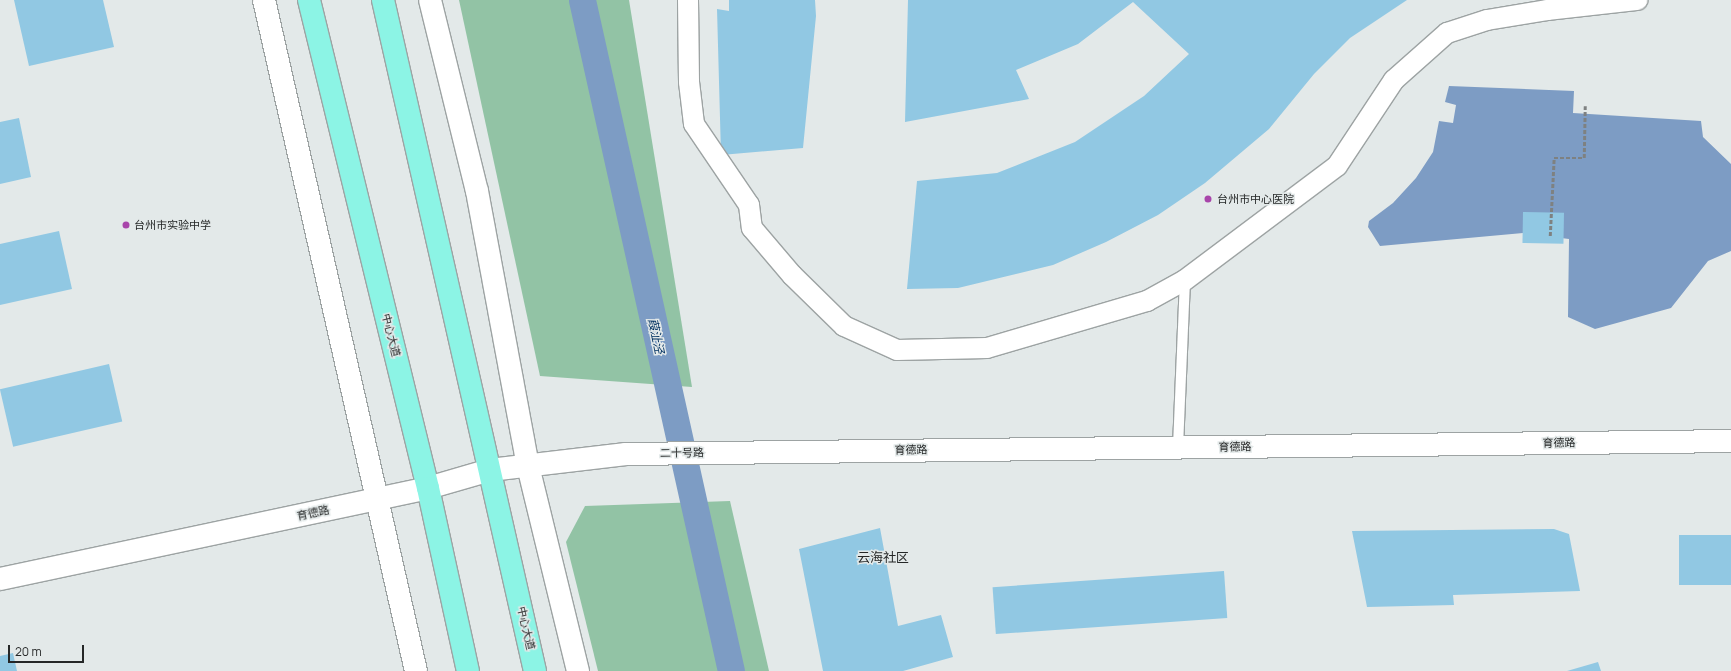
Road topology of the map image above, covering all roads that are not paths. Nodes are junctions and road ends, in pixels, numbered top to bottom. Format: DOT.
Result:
graph roads {
  1 [pos="264,0"];
  2 [pos="309,0"];
  3 [pos="383,0"];
  4 [pos="430,0"];
  5 [pos="688,0"];
  6 [pos="1637,0"];
  7 [pos="1185,280"];
  8 [pos="1731,441"];
  9 [pos="1178,447"];
  10 [pos="738,452"];
  11 [pos="626,454"];
  12 [pos="528,466"];
  13 [pos="490,470"];
  14 [pos="428,488"];
  15 [pos="378,499"];
  16 [pos="0,580"];
  17 [pos="416,671"];
  18 [pos="468,671"];
  19 [pos="535,671"];
  20 [pos="578,671"];
  1 -- 15 [label="street"];
  2 -- 14 [label="main road, 中心大道"];
  3 -- 13 [label="main road, 中心大道"];
  4 -- 12 [label="street"];
  5 -- 7 [label="street"];
  6 -- 7 [label="street"];
  7 -- 9 [label="lane"];
  8 -- 9 [label="street, 育德路"];
  9 -- 10 [label="street, 育德路"];
  10 -- 11 [label="street, 二十号路"];
  11 -- 12 [label="street, 育德路"];
  12 -- 13 [label="street, 育德路"];
  12 -- 20 [label="street"];
  13 -- 14 [label="street, 育德路"];
  13 -- 19 [label="main road, 中心大道"];
  14 -- 15 [label="street, 育德路"];
  14 -- 18 [label="main road, 中心大道"];
  15 -- 16 [label="street, 育德路"];
  15 -- 17 [label="street"];
}
